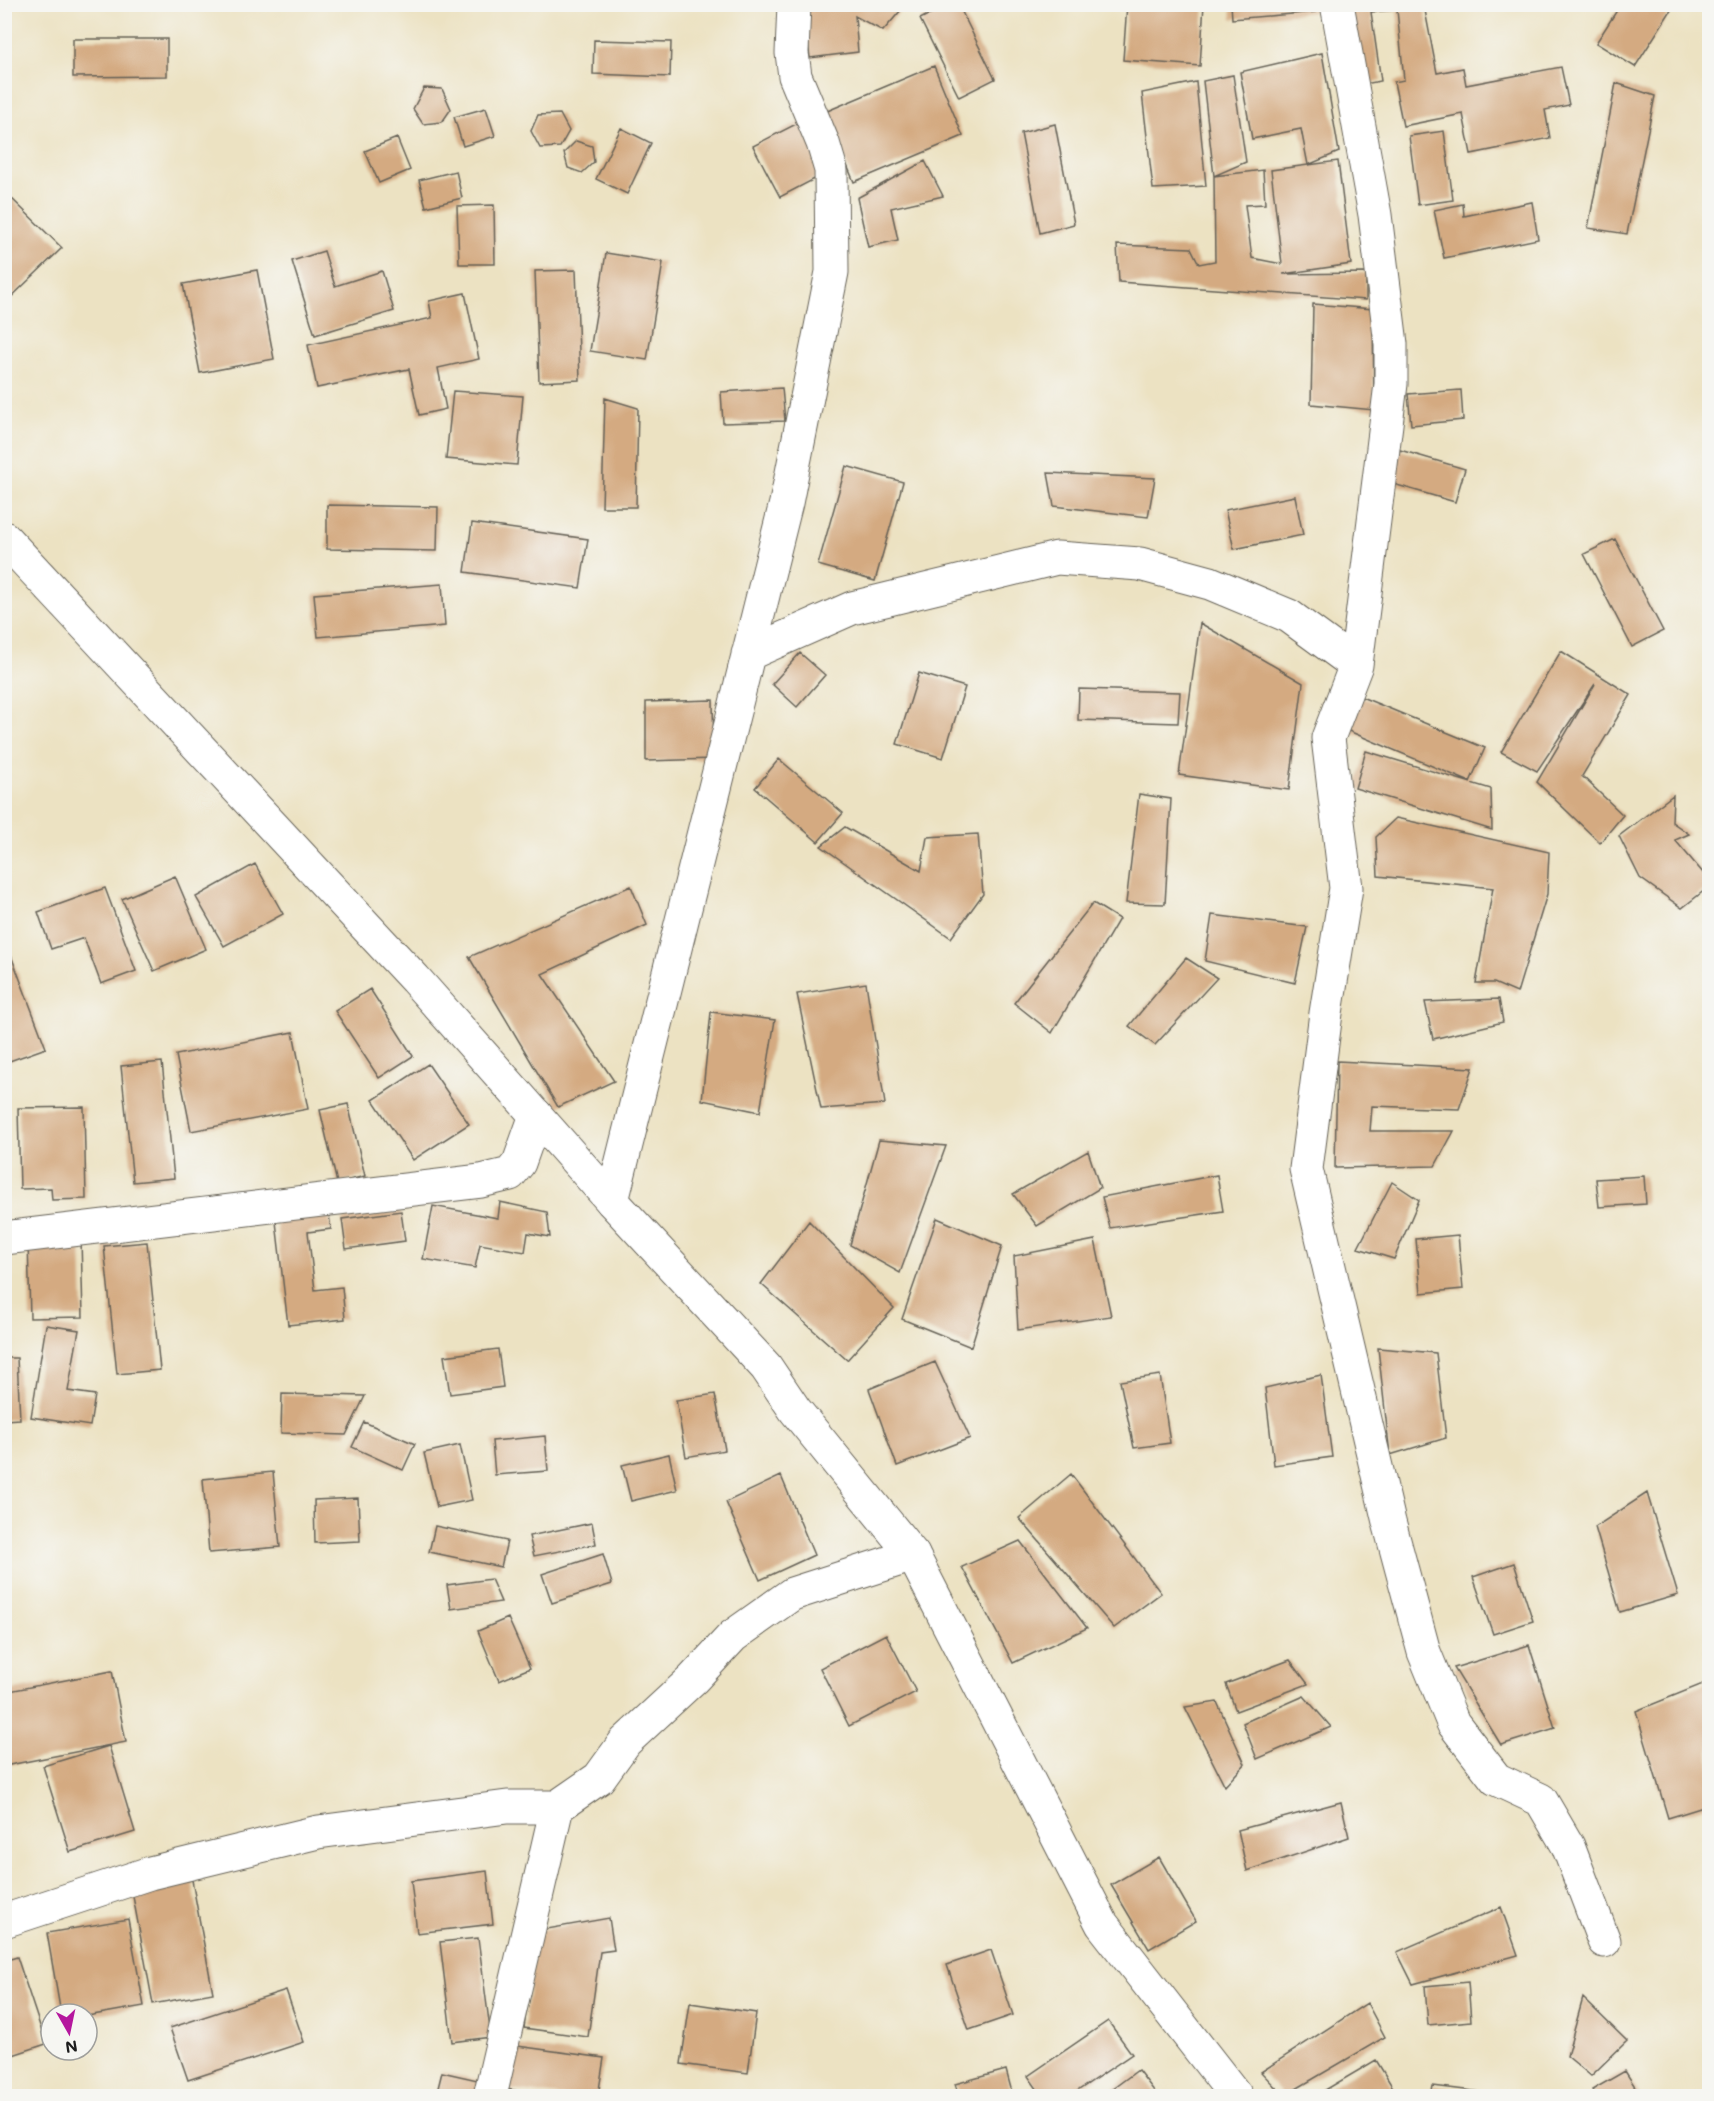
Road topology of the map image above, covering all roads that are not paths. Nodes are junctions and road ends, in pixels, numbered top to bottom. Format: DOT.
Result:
graph roads {
  1 [pos="794,4"];
  2 [pos="1337,4"];
  3 [pos="4,538"];
  4 [pos="748,654"];
  5 [pos="1356,665"];
  6 [pos="536,1115"];
  7 [pos="612,1201"];
  8 [pos="4,1238"];
  9 [pos="914,1556"];
  10 [pos="557,1807"];
  11 [pos="4,1921"];
  12 [pos="1604,1941"];
  13 [pos="490,2097"];
  14 [pos="1236,2097"];
  1 -- 4 [label="street"];
  2 -- 5 [label="street"];
  3 -- 6 [label="street"];
  4 -- 5 [label="street"];
  4 -- 7 [label="street"];
  5 -- 12 [label="street"];
  6 -- 7 [label="street"];
  6 -- 8 [label="street"];
  7 -- 9 [label="street"];
  9 -- 10 [label="street"];
  9 -- 14 [label="street"];
  10 -- 11 [label="street"];
  10 -- 13 [label="street"];
}
